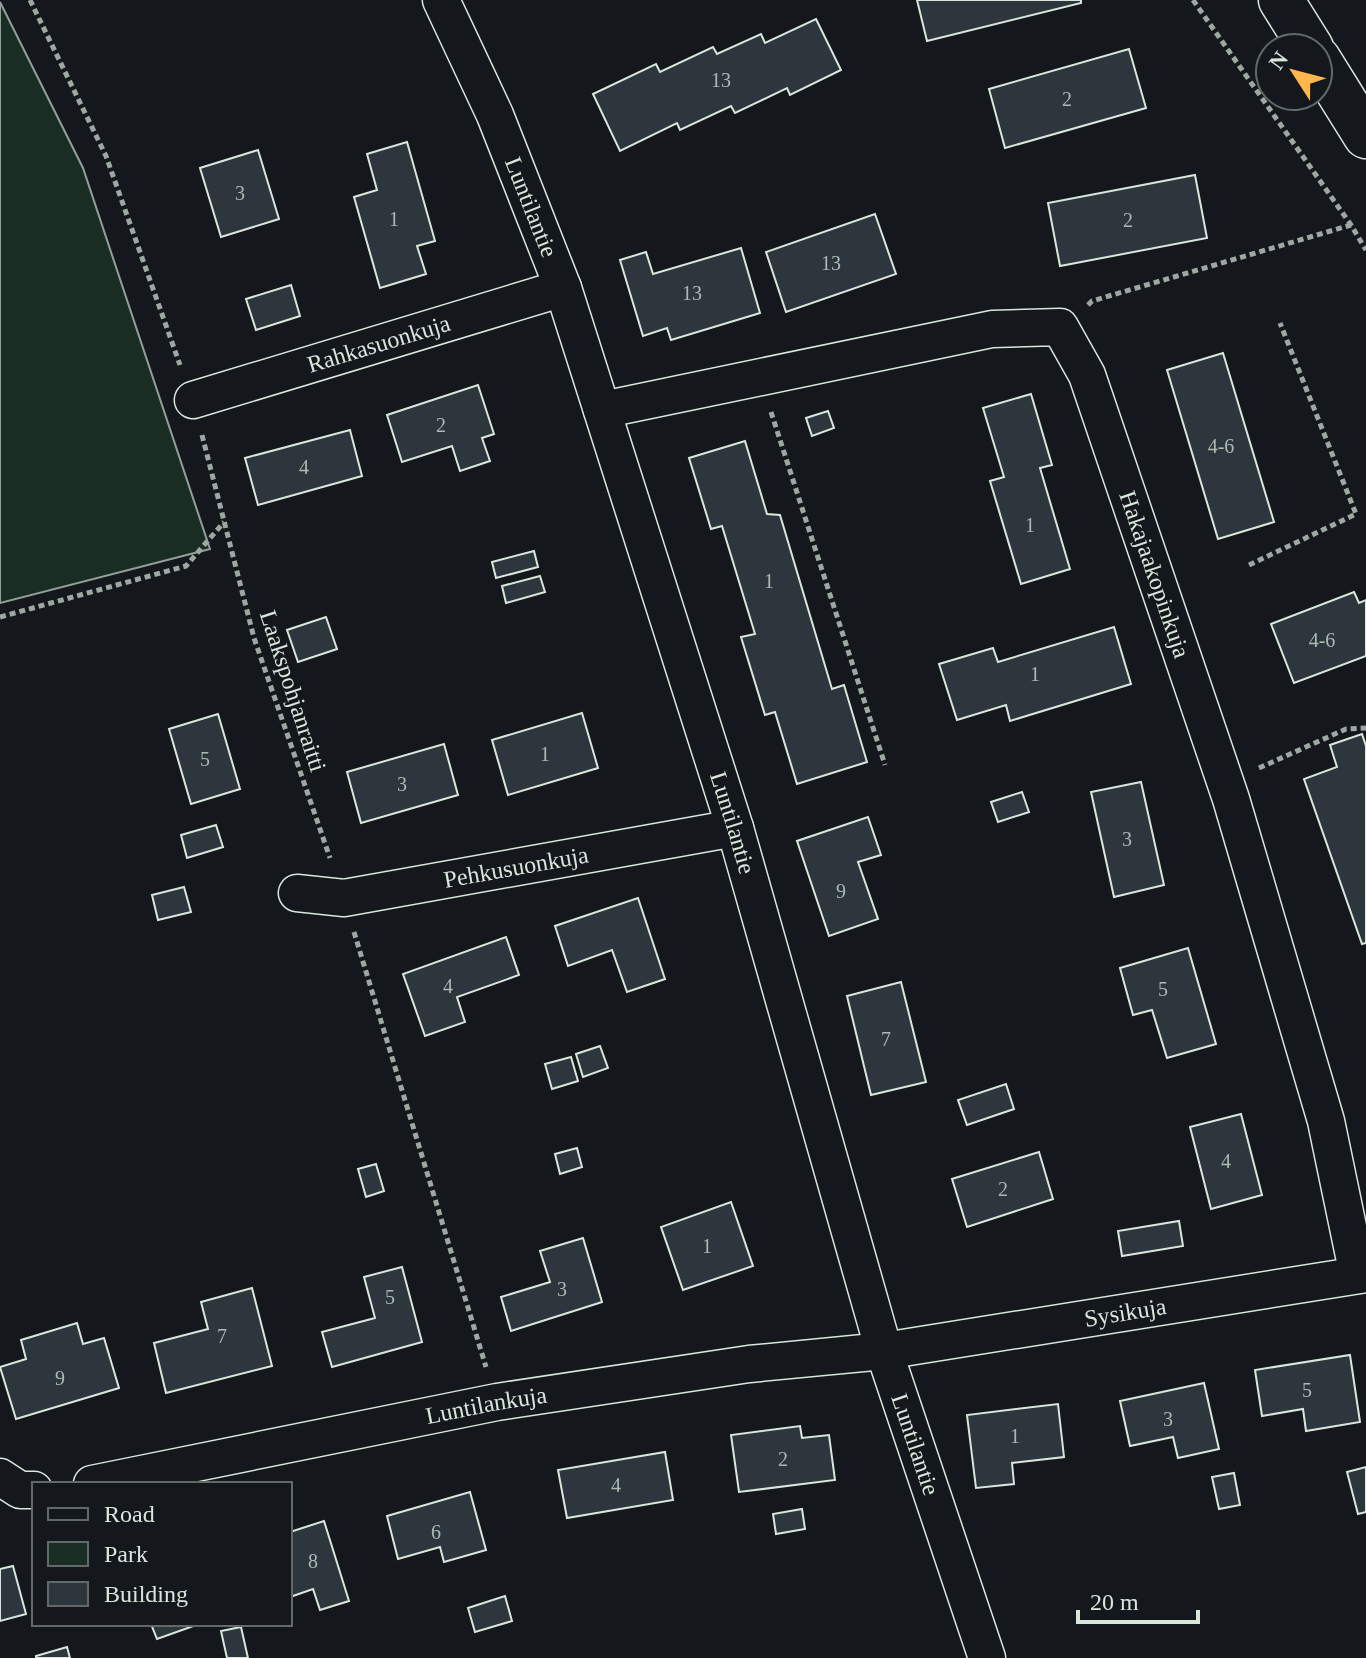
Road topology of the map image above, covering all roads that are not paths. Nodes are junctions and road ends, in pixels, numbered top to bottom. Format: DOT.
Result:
graph roads {
  1 [pos="441,0"];
  2 [pos="1281,0"];
  3 [pos="1301,32"];
  4 [pos="1334,85"];
  5 [pos="1366,136"];
  6 [pos="563,288"];
  7 [pos="193,400"];
  8 [pos="602,410"];
  9 [pos="735,828"];
  10 [pos="297,893"];
  11 [pos="1362,1274"];
  12 [pos="884,1351"];
  13 [pos="0,1477"];
  14 [pos="102,1482"];
  15 [pos="32,1490"];
  16 [pos="987,1658"];
  1 -- 6 [label="street, Luntilantie"];
  2 -- 3 [label="street"];
  4 -- 5 [label="street"];
  6 -- 7 [label="street, Rahkasuonkuja"];
  6 -- 8 [label="street, Luntilantie"];
  8 -- 9 [label="street, Luntilantie"];
  8 -- 11 [label="street, Hakajaakopinkuja"];
  9 -- 10 [label="street, Pehkusuonkuja"];
  9 -- 12 [label="street, Luntilantie"];
  11 -- 12 [label="street, Sysikuja"];
  12 -- 14 [label="street, Luntilankuja"];
  12 -- 16 [label="street, Luntilantie"];
  13 -- 15 [label="street"];
}
